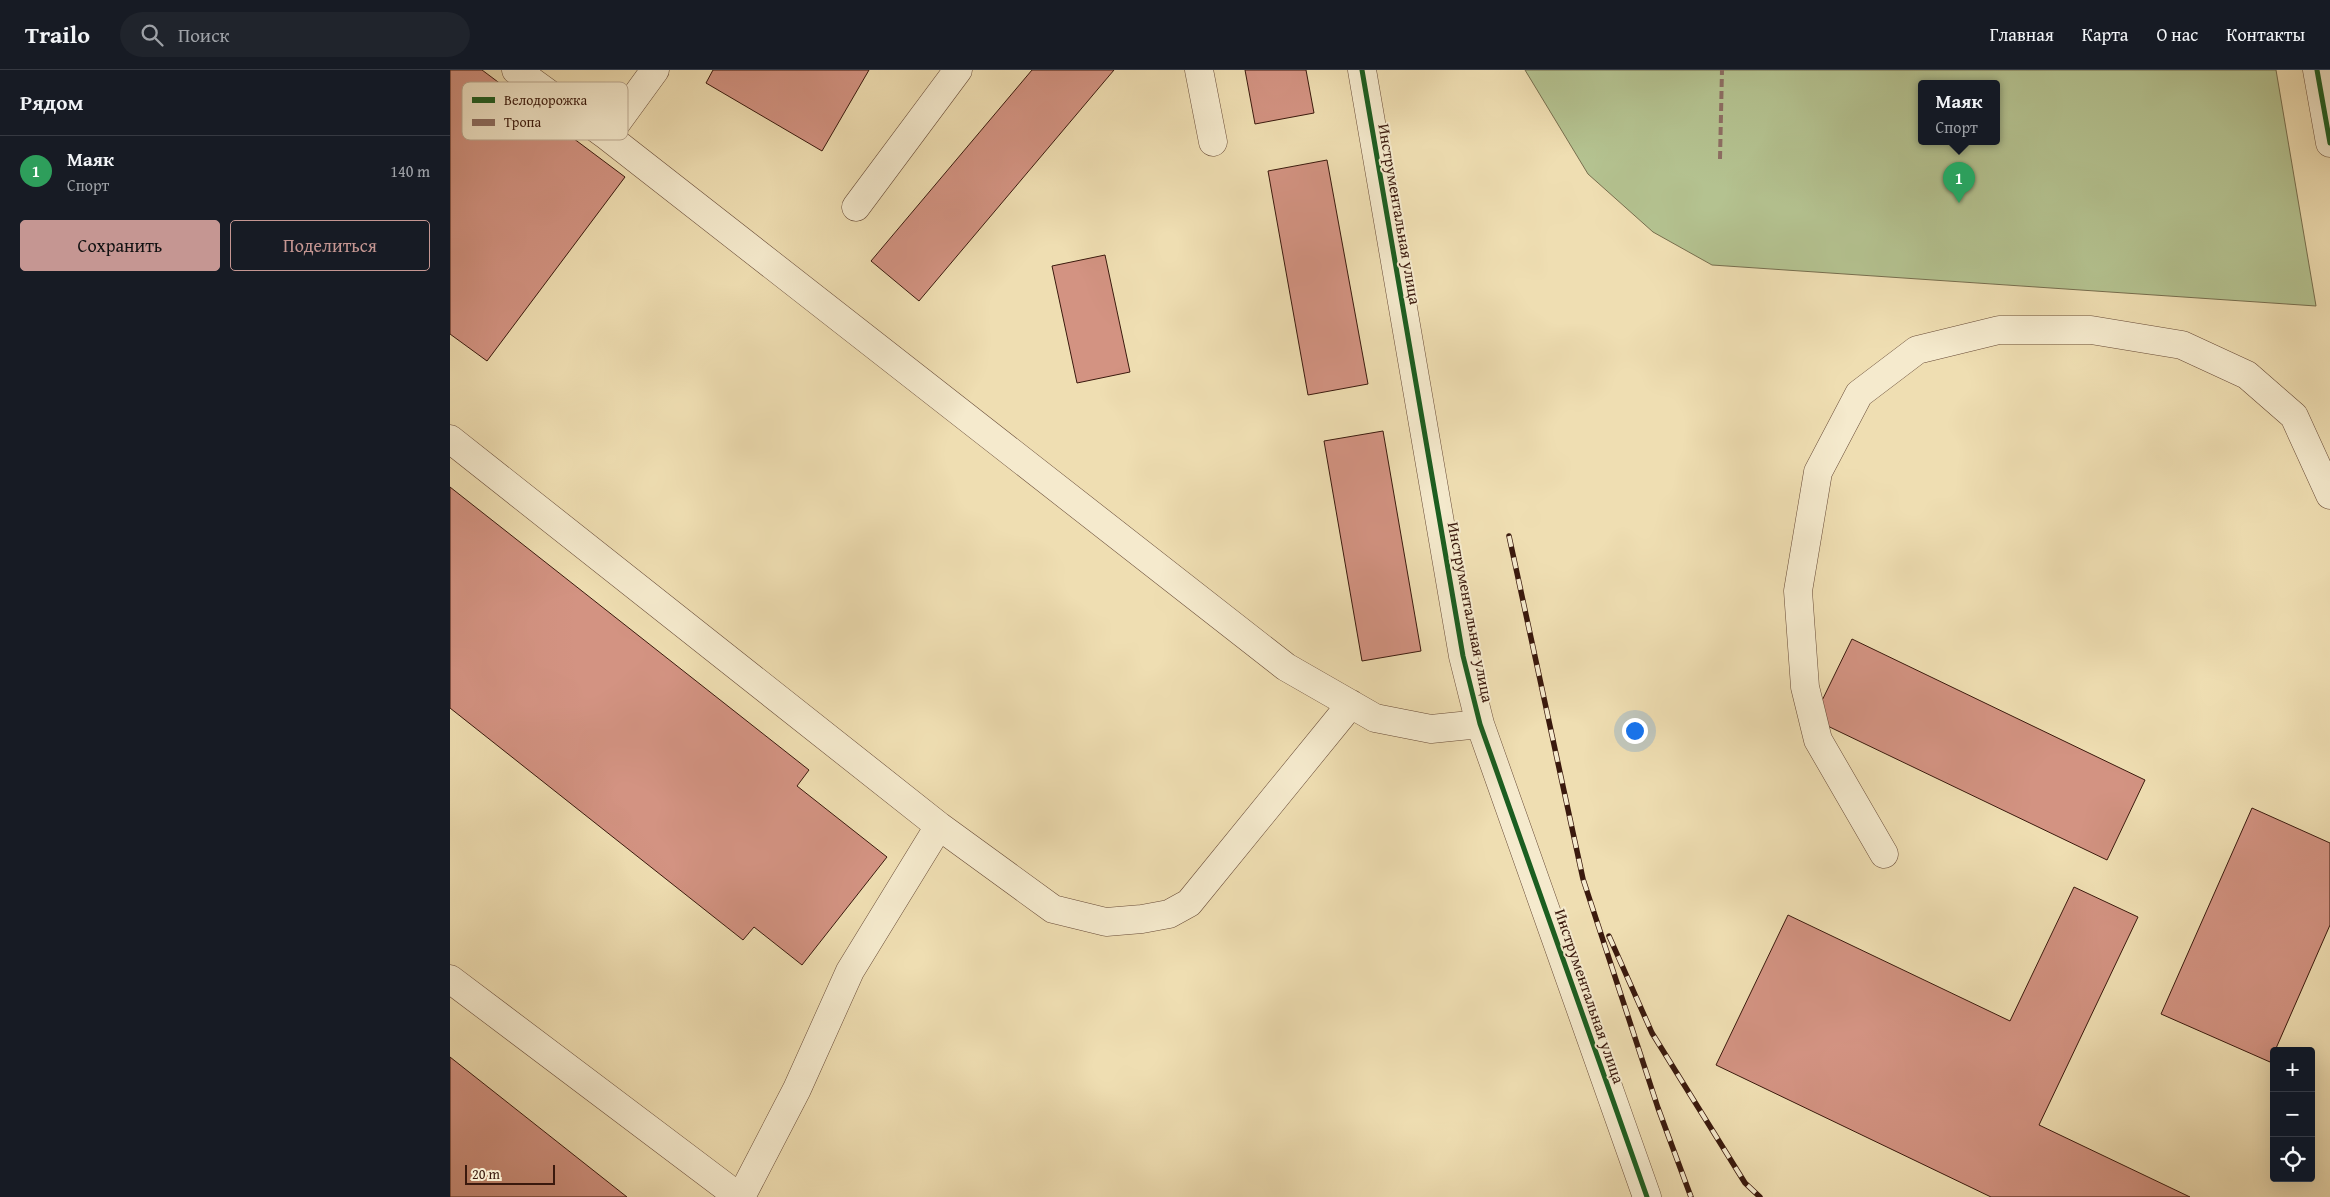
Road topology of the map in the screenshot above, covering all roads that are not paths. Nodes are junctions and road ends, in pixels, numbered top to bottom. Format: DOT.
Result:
graph roads {
  1 [pos="516,70"];
  2 [pos="655,70"];
  3 [pos="958,70"];
  4 [pos="1200,70"];
  5 [pos="1362,70"];
  6 [pos="2317,70"];
  7 [pos="533,82"];
  8 [pos="628,107"];
  9 [pos="612,140"];
  10 [pos="1213,142"];
  11 [pos="2330,143"];
  12 [pos="856,207"];
  13 [pos="450,439"];
  14 [pos="2330,494"];
  15 [pos="1351,704"];
  16 [pos="1480,724"];
  17 [pos="939,826"];
  18 [pos="1884,854"];
  19 [pos="450,979"];
  20 [pos="740,1197"];
  21 [pos="1647,1197"];
  1 -- 7 [label="street"];
  2 -- 8 [label="street"];
  3 -- 12 [label="street"];
  4 -- 10 [label="street"];
  5 -- 16 [label="street, Инструментальная улица"];
  6 -- 11 [label="street"];
  9 -- 15 [label="street"];
  13 -- 17 [label="street"];
  14 -- 18 [label="street"];
  15 -- 16 [label="street"];
  15 -- 17 [label="street"];
  16 -- 21 [label="street, Инструментальная улица"];
  17 -- 20 [label="street"];
  19 -- 20 [label="street"];
}
